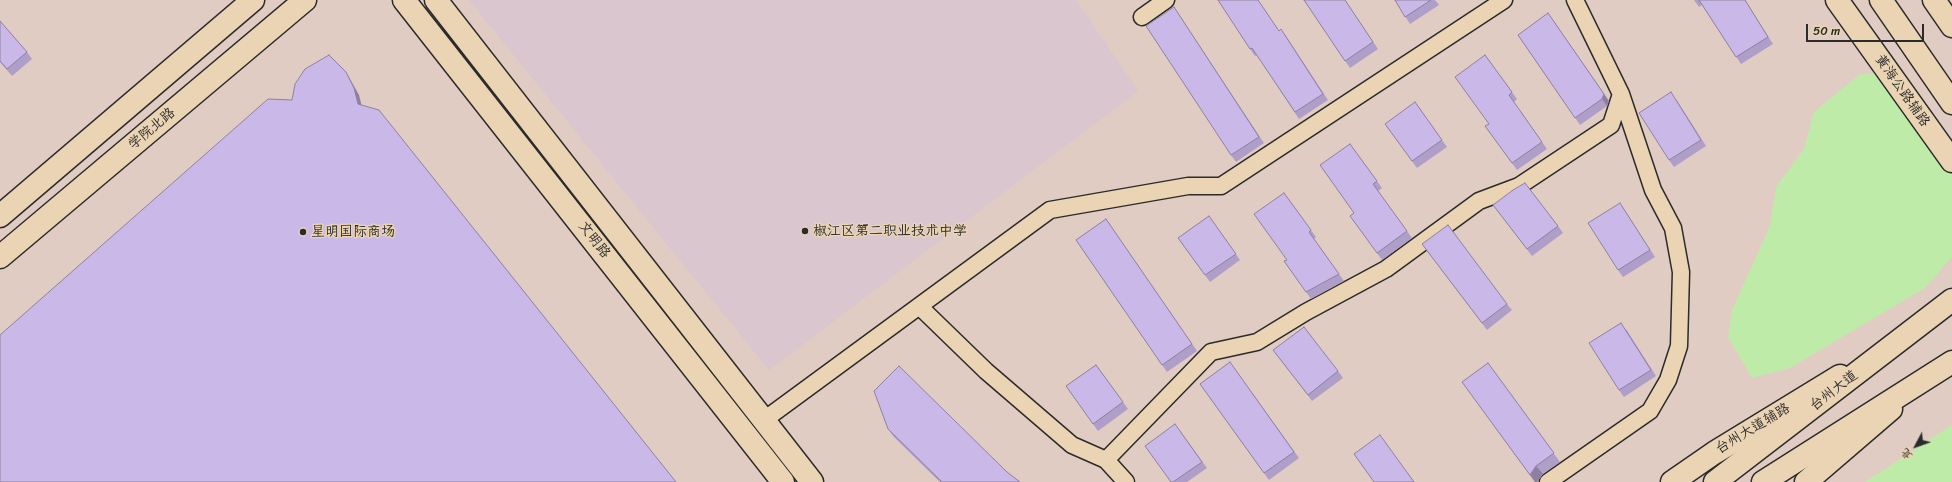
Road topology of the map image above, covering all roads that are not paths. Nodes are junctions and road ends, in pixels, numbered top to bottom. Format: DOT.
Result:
graph roads {
  1 [pos="253,0"];
  2 [pos="305,0"];
  3 [pos="404,0"];
  4 [pos="436,0"];
  5 [pos="1166,0"];
  6 [pos="1504,0"];
  7 [pos="1575,0"];
  8 [pos="1838,0"];
  9 [pos="1881,0"];
  10 [pos="1934,0"];
  11 [pos="1142,17"];
  12 [pos="1952,26"];
  13 [pos="1621,94"];
  14 [pos="1950,99"];
  15 [pos="1952,162"];
  16 [pos="0,216"];
  17 [pos="0,257"];
  18 [pos="1952,300"];
  19 [pos="919,306"];
  20 [pos="1928,318"];
  21 [pos="1952,319"];
  22 [pos="1897,341"];
  23 [pos="1952,362"];
  24 [pos="1922,382"];
  25 [pos="764,420"];
  26 [pos="1106,460"];
  27 [pos="783,482"];
  28 [pos="812,482"];
  29 [pos="1126,482"];
  30 [pos="1548,482"];
  31 [pos="1672,482"];
  32 [pos="1715,482"];
  33 [pos="1763,482"];
  34 [pos="1806,482"];
  1 -- 16 [label="main road"];
  2 -- 17 [label="main road, 学院北路"];
  3 -- 27 [label="main road, 文明路"];
  4 -- 25 [label="main road, 文明路"];
  5 -- 11 [label="street"];
  6 -- 19 [label="street"];
  7 -- 13 [label="street"];
  8 -- 15 [label="main road, 黄海公路辅路"];
  9 -- 14 [label="main road"];
  10 -- 12 [label="main road"];
  13 -- 26 [label="street"];
  13 -- 30 [label="street"];
  18 -- 20 [label="main road, 台州大道"];
  19 -- 25 [label="street"];
  19 -- 26 [label="street"];
  20 -- 21 [label="main road"];
  20 -- 22 [label="main road, 台州大道"];
  22 -- 31 [label="main road, 台州大道辅路"];
  22 -- 32 [label="main road, 台州大道"];
  23 -- 24 [label="main road"];
  24 -- 33 [label="main road"];
  24 -- 34 [label="main road"];
  25 -- 28 [label="main road, 文明路"];
  26 -- 29 [label="street"];
}
